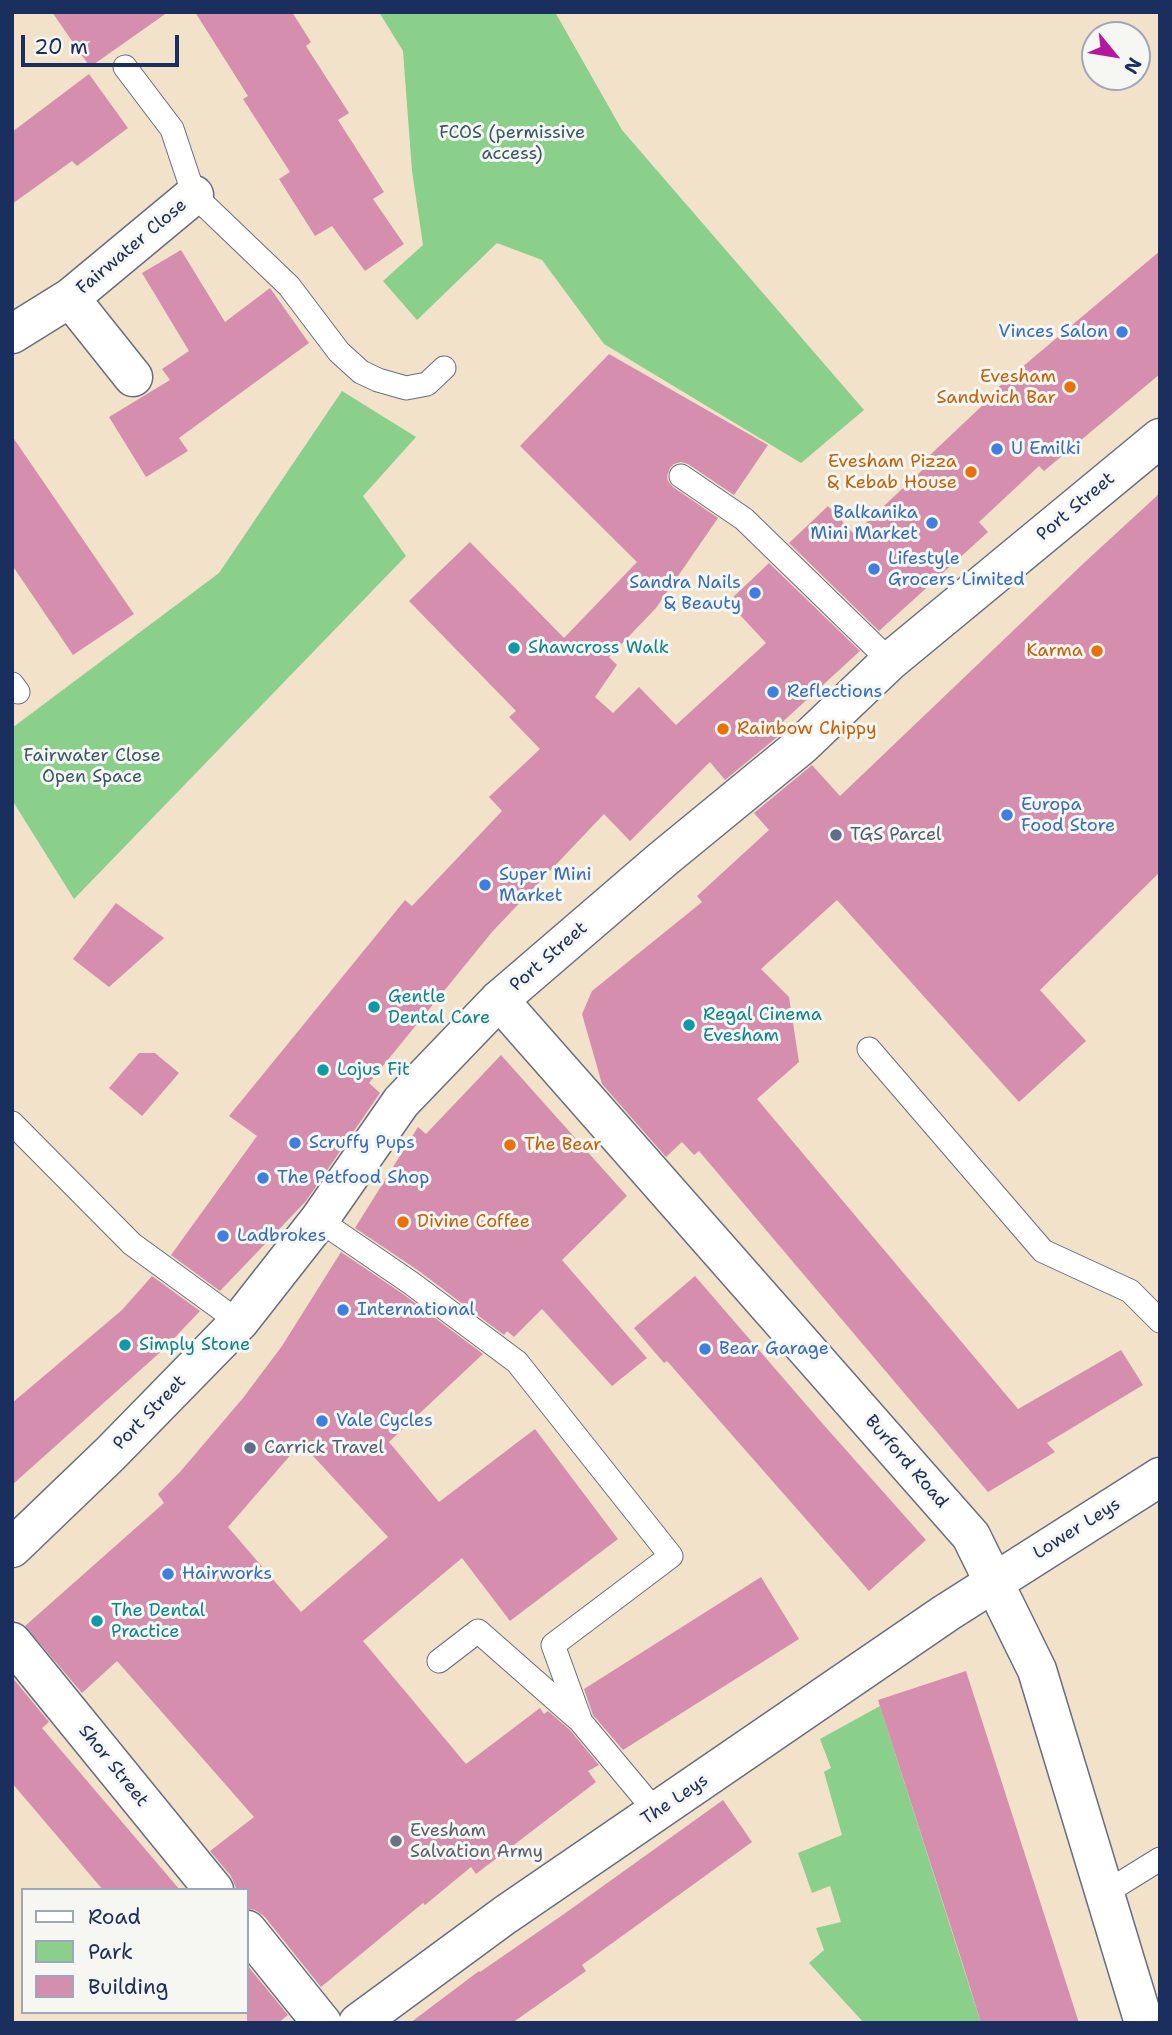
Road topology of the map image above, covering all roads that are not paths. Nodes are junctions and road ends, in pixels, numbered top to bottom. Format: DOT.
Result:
graph roads {
  1 [pos="125,66"];
  2 [pos="194,195"];
  3 [pos="70,298"];
  4 [pos="12,334"];
  5 [pos="444,368"];
  6 [pos="133,377"];
  7 [pos="1160,438"];
  8 [pos="681,476"];
  9 [pos="890,661"];
  10 [pos="499,1000"];
  11 [pos="869,1049"];
  12 [pos="12,1123"];
  13 [pos="319,1220"];
  14 [pos="1160,1321"];
  15 [pos="239,1322"];
  16 [pos="1160,1476"];
  17 [pos="12,1548"];
  18 [pos="995,1581"];
  19 [pos="12,1642"];
  20 [pos="439,1661"];
  21 [pos="581,1722"];
  22 [pos="657,1812"];
  23 [pos="1160,1859"];
  24 [pos="212,1888"];
  25 [pos="1105,1892"];
  26 [pos="248,1931"];
  27 [pos="322,2023"];
  28 [pos="358,2023"];
  29 [pos="1144,2023"];
  1 -- 2 [label="lane"];
  2 -- 3 [label="street, Fairwater Close"];
  2 -- 5 [label="lane"];
  3 -- 4 [label="street, Fairwater Close"];
  3 -- 6 [label="street, Fairwater Close"];
  7 -- 9 [label="street, Port Street"];
  8 -- 9 [label="lane"];
  9 -- 10 [label="street, Port Street"];
  10 -- 13 [label="street, Port Street"];
  10 -- 18 [label="street, Burford Road"];
  11 -- 14 [label="lane"];
  12 -- 15 [label="lane"];
  13 -- 15 [label="street, Port Street"];
  13 -- 21 [label="lane"];
  15 -- 17 [label="street, Port Street"];
  16 -- 18 [label="street, Lower Leys"];
  18 -- 22 [label="street, The Leys"];
  18 -- 25 [label="street, Burford Road"];
  19 -- 24 [label="street, Shor Street"];
  20 -- 21 [label="lane"];
  21 -- 22 [label="lane"];
  22 -- 28 [label="street, The Leys"];
  23 -- 25 [label="lane"];
  25 -- 29 [label="street, Burford Road"];
  26 -- 27 [label="street"];
}
